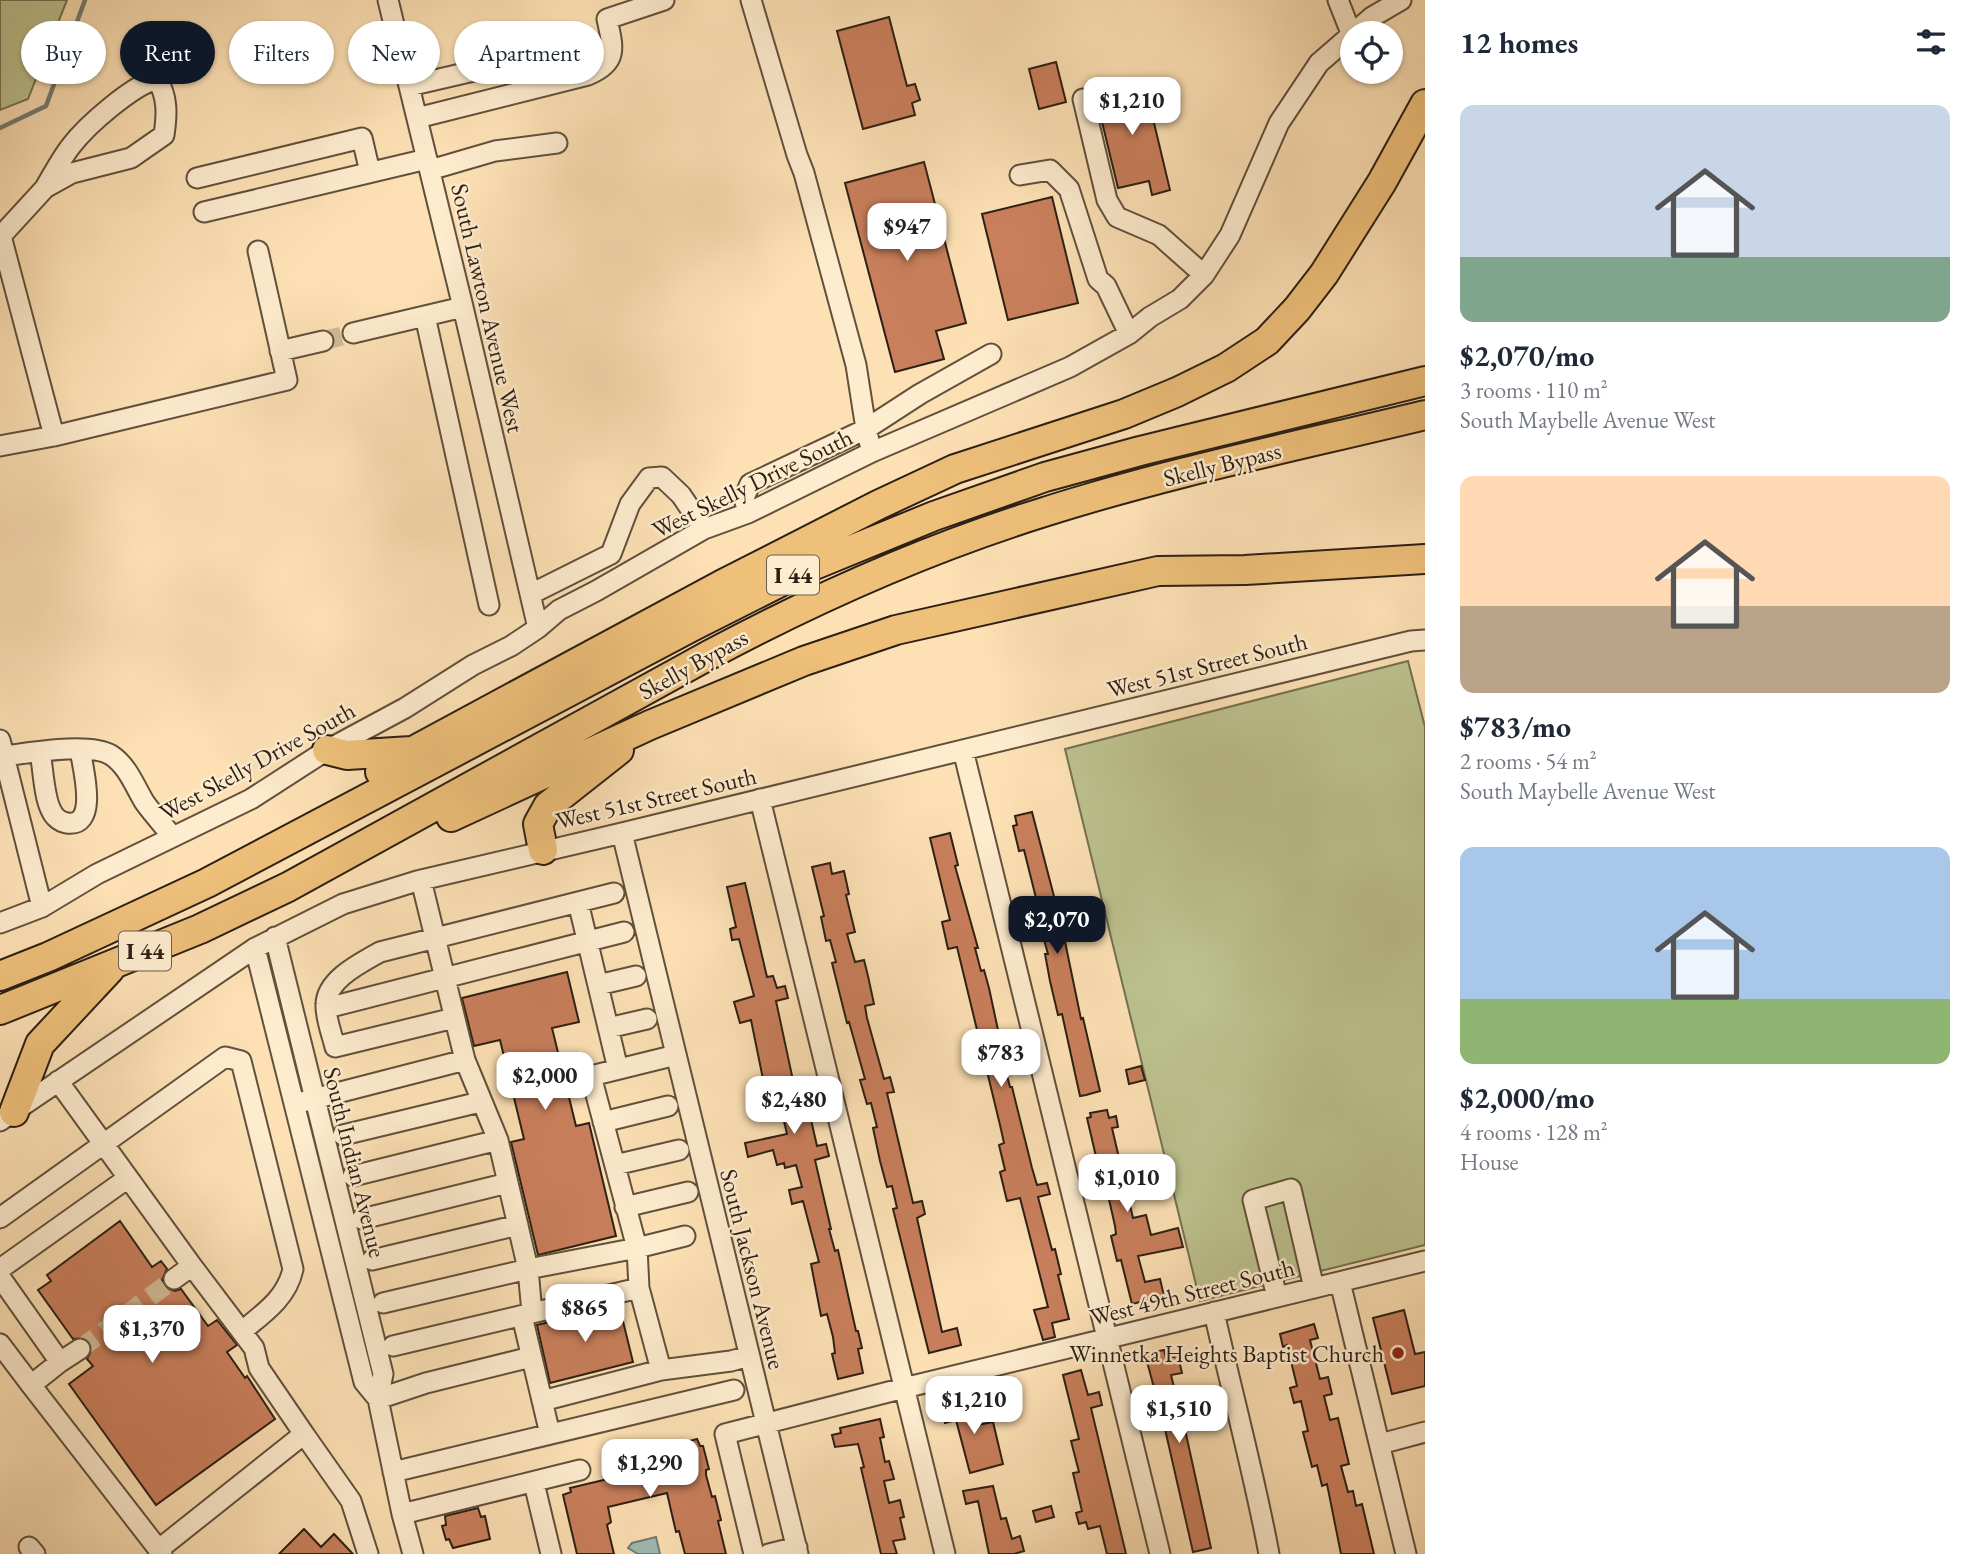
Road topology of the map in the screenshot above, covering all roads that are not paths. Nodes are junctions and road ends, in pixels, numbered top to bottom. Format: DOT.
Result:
graph roads {
  1 [pos="388,0"];
  2 [pos="664,0"];
  3 [pos="751,0"];
  4 [pos="1338,0"];
  5 [pos="1401,0"];
  6 [pos="1346,21"];
  7 [pos="1367,21"];
  8 [pos="1340,43"];
  9 [pos="454,76"];
  10 [pos="409,86"];
  11 [pos="1083,99"];
  12 [pos="1425,104"];
  13 [pos="417,118"];
  14 [pos="557,143"];
  15 [pos="429,164"];
  16 [pos="370,172"];
  17 [pos="1020,175"];
  18 [pos="197,178"];
  19 [pos="45,188"];
  20 [pos="204,212"];
  21 [pos="258,251"];
  22 [pos="1204,275"];
  23 [pos="463,307"];
  24 [pos="425,316"];
  25 [pos="353,333"];
  26 [pos="1129,334"];
  27 [pos="323,341"];
  28 [pos="281,351"];
  29 [pos="991,354"];
  30 [pos="1425,381"];
  31 [pos="1425,415"];
  32 [pos="866,429"];
  33 [pos="54,436"];
  34 [pos="0,446"];
  35 [pos="872,452"];
  36 [pos="748,513"];
  37 [pos="704,529"];
  38 [pos="1425,559"];
  39 [pos="531,594"];
  40 [pos="489,605"];
  41 [pos="538,628"];
  42 [pos="1425,640"];
  43 [pos="650,725"];
  44 [pos="2,748"];
  45 [pos="80,750"];
  46 [pos="327,750"];
  47 [pos="963,750"];
  48 [pos="413,751"];
  49 [pos="40,752"];
  50 [pos="760,799"];
  51 [pos="622,833"];
  52 [pos="172,836"];
  53 [pos="543,850"];
  54 [pos="421,880"];
  55 [pos="207,883"];
  56 [pos="288,887"];
  57 [pos="614,893"];
  58 [pos="578,902"];
  59 [pos="42,907"];
  60 [pos="0,923"];
  61 [pos="624,932"];
  62 [pos="275,937"];
  63 [pos="435,937"];
  64 [pos="588,941"];
  65 [pos="255,948"];
  66 [pos="117,962"];
  67 [pos="0,976"];
  68 [pos="636,976"];
  69 [pos="444,978"];
  70 [pos="598,985"];
  71 [pos="327,1008"];
  72 [pos="0,1010"];
  73 [pos="454,1018"];
  74 [pos="647,1019"];
  75 [pos="608,1028"];
  76 [pos="676,1055"];
  77 [pos="465,1060"];
  78 [pos="618,1069"];
  79 [pos="58,1082"];
  80 [pos="304,1102"];
  81 [pos="480,1102"];
  82 [pos="668,1106"];
  83 [pos="7,1117"];
  84 [pos="603,1122"];
  85 [pos="342,1135"];
  86 [pos="498,1140"];
  87 [pos="104,1144"];
  88 [pos="679,1150"];
  89 [pos="615,1165"];
  90 [pos="353,1176"];
  91 [pos="128,1178"];
  92 [pos="508,1183"];
  93 [pos="688,1192"];
  94 [pos="625,1207"];
  95 [pos="0,1218"];
  96 [pos="362,1219"];
  97 [pos="518,1225"];
  98 [pos="685,1236"];
  99 [pos="637,1248"];
  100 [pos="372,1260"];
  101 [pos="1425,1261"];
  102 [pos="192,1266"];
  103 [pos="0,1269"];
  104 [pos="528,1269"];
  105 [pos="0,1277"];
  106 [pos="174,1279"];
  107 [pos="1340,1282"];
  108 [pos="639,1288"];
  109 [pos="1314,1288"];
  110 [pos="1277,1297"];
  111 [pos="383,1304"];
  112 [pos="1213,1312"];
  113 [pos="527,1315"];
  114 [pos="242,1331"];
  115 [pos="1107,1338"];
  116 [pos="0,1344"];
  117 [pos="393,1346"];
  118 [pos="80,1349"];
  119 [pos="749,1356"];
  120 [pos="531,1357"];
  121 [pos="60,1362"];
  122 [pos="661,1370"];
  123 [pos="31,1385"];
  124 [pos="904,1388"];
  125 [pos="733,1390"];
  126 [pos="378,1399"];
  127 [pos="542,1401"];
  128 [pos="766,1423"];
  129 [pos="1425,1432"];
  130 [pos="304,1434"];
  131 [pos="550,1434"];
  132 [pos="1380,1444"];
  133 [pos="580,1471"];
  134 [pos="393,1472"];
  135 [pos="534,1483"];
  136 [pos="402,1514"];
  137 [pos="797,1550"];
  138 [pos="160,1552"];
  139 [pos="368,1554"];
  140 [pos="413,1554"];
  141 [pos="551,1554"];
  142 [pos="754,1554"];
  143 [pos="769,1554"];
  144 [pos="945,1554"];
  145 [pos="1160,1554"];
  146 [pos="1269,1554"];
  147 [pos="1406,1554"];
  1 -- 10 [label="street, South Lawton Avenue West"];
  2 -- 13 [label="street"];
  3 -- 32 [label="street"];
  4 -- 6 [label="street"];
  5 -- 7 [label="street, West Skelly Drive South"];
  8 -- 22 [label="street, West Skelly Drive South"];
  9 -- 10 [label="street"];
  10 -- 13 [label="street, South Lawton Avenue West"];
  11 -- 22 [label="street"];
  12 -- 48 [label="highway"];
  13 -- 15 [label="street, South Lawton Avenue West"];
  14 -- 15 [label="street"];
  15 -- 16 [label="street"];
  15 -- 23 [label="street, South Lawton Avenue West"];
  16 -- 18 [label="street"];
  16 -- 20 [label="street"];
  17 -- 26 [label="street"];
  19 -- 19 [label="street"];
  19 -- 33 [label="street"];
  21 -- 28 [label="street"];
  22 -- 26 [label="street, West Skelly Drive South"];
  23 -- 24 [label="street"];
  23 -- 39 [label="street, South Lawton Avenue West"];
  24 -- 25 [label="street"];
  24 -- 40 [label="street"];
  26 -- 35 [label="street, West Skelly Drive South"];
  27 -- 28 [label="street"];
  28 -- 33 [label="street"];
  29 -- 32 [label="street"];
  30 -- 55 [label="highway, Skelly Bypass / I 44"];
  31 -- 56 [label="highway, Skelly Bypass / I 44"];
  32 -- 35 [label="street"];
  32 -- 36 [label="street"];
  33 -- 34 [label="street"];
  35 -- 36 [label="street, West Skelly Drive South"];
  36 -- 37 [label="street, West Skelly Drive South"];
  37 -- 39 [label="street"];
  37 -- 41 [label="street, West Skelly Drive South"];
  38 -- 43 [label="highway"];
  39 -- 41 [label="street, South Lawton Avenue West"];
  41 -- 46 [label="street, West Skelly Drive South"];
  42 -- 47 [label="street, West 51st Street South"];
  43 -- 53 [label="highway"];
  43 -- 56 [label="highway"];
  44 -- 49 [label="street"];
  44 -- 59 [label="street"];
  45 -- 49 [label="street"];
  45 -- 49 [label="street"];
  45 -- 52 [label="street"];
  46 -- 48 [label="highway"];
  46 -- 52 [label="street, West Skelly Drive South"];
  47 -- 50 [label="street, West 51st Street South"];
  47 -- 115 [label="street"];
  48 -- 55 [label="highway"];
  50 -- 51 [label="street, West 51st Street South"];
  50 -- 124 [label="street"];
  51 -- 53 [label="street, West 51st Street South"];
  51 -- 76 [label="street, South Jackson Avenue"];
  52 -- 59 [label="street, West Skelly Drive South"];
  53 -- 54 [label="street, West 51st Street South"];
  54 -- 62 [label="street, West 51st Street South"];
  54 -- 63 [label="street"];
  55 -- 67 [label="highway, Skelly Bypass / I 44"];
  56 -- 66 [label="highway, Skelly Bypass / I 44"];
  57 -- 58 [label="street"];
  58 -- 63 [label="street"];
  58 -- 64 [label="street"];
  59 -- 60 [label="street, West Skelly Drive South"];
  61 -- 64 [label="street"];
  62 -- 65 [label="street, West 51st Street South"];
  62 -- 80 [label="street, South Indian Avenue"];
  63 -- 69 [label="street"];
  63 -- 71 [label="street"];
  64 -- 69 [label="street"];
  64 -- 70 [label="street"];
  65 -- 79 [label="street, West 51st Street South"];
  65 -- 80 [label="street, South Indian Avenue"];
  66 -- 72 [label="highway, Skelly Bypass / I 44"];
  66 -- 83 [label="highway"];
  68 -- 70 [label="street"];
  69 -- 71 [label="street"];
  69 -- 73 [label="street"];
  70 -- 75 [label="street"];
  71 -- 73 [label="street"];
  73 -- 77 [label="street"];
  74 -- 75 [label="street"];
  75 -- 78 [label="street"];
  76 -- 78 [label="street"];
  76 -- 119 [label="street, South Jackson Avenue"];
  77 -- 80 [label="street"];
  77 -- 81 [label="street"];
  78 -- 84 [label="street"];
  79 -- 83 [label="street, West 51st Street South"];
  79 -- 87 [label="street"];
  80 -- 126 [label="street, South Indian Avenue"];
  81 -- 85 [label="street"];
  81 -- 86 [label="street"];
  82 -- 84 [label="street"];
  84 -- 89 [label="street"];
  86 -- 90 [label="street"];
  86 -- 92 [label="street"];
  87 -- 91 [label="street"];
  87 -- 95 [label="street"];
  87 -- 114 [label="street"];
  88 -- 89 [label="street"];
  89 -- 94 [label="street"];
  91 -- 102 [label="street"];
  91 -- 103 [label="street"];
  92 -- 96 [label="street"];
  92 -- 97 [label="street"];
  93 -- 94 [label="street"];
  94 -- 99 [label="street"];
  97 -- 100 [label="street"];
  97 -- 104 [label="street"];
  98 -- 99 [label="street"];
  99 -- 104 [label="street"];
  99 -- 108 [label="street"];
  101 -- 107 [label="street, West 49th Street South"];
  102 -- 106 [label="street"];
  102 -- 114 [label="street"];
  104 -- 111 [label="street"];
  104 -- 113 [label="street"];
  105 -- 121 [label="street"];
  107 -- 109 [label="street, West 49th Street South"];
  107 -- 132 [label="street"];
  108 -- 113 [label="street"];
  108 -- 122 [label="street"];
  109 -- 110 [label="street, West 49th Street South"];
  109 -- 110 [label="street"];
  110 -- 112 [label="street, West 49th Street South"];
  112 -- 115 [label="street, West 49th Street South"];
  112 -- 146 [label="street"];
  113 -- 117 [label="street"];
  113 -- 120 [label="street"];
  114 -- 130 [label="street"];
  115 -- 124 [label="street, West 49th Street South"];
  115 -- 145 [label="street"];
  116 -- 123 [label="street"];
  118 -- 121 [label="street"];
  119 -- 122 [label="street"];
  119 -- 128 [label="street, South Jackson Avenue"];
  120 -- 126 [label="street"];
  120 -- 127 [label="street"];
  121 -- 123 [label="street"];
  122 -- 127 [label="street"];
  123 -- 138 [label="street"];
  124 -- 128 [label="street, West 49th Street South"];
  124 -- 144 [label="street"];
  125 -- 131 [label="street"];
  126 -- 134 [label="street, South Indian Avenue"];
  127 -- 131 [label="street"];
  128 -- 137 [label="street, South Jackson Avenue"];
  128 -- 142 [label="street, West 49th Street South"];
  129 -- 132 [label="street"];
  130 -- 138 [label="street"];
  130 -- 139 [label="street"];
  131 -- 134 [label="street"];
  132 -- 147 [label="street"];
  133 -- 135 [label="street"];
  134 -- 136 [label="street, South Indian Avenue"];
  135 -- 136 [label="street"];
  135 -- 141 [label="street"];
  136 -- 140 [label="street, South Indian Avenue"];
  137 -- 143 [label="street"];
}
